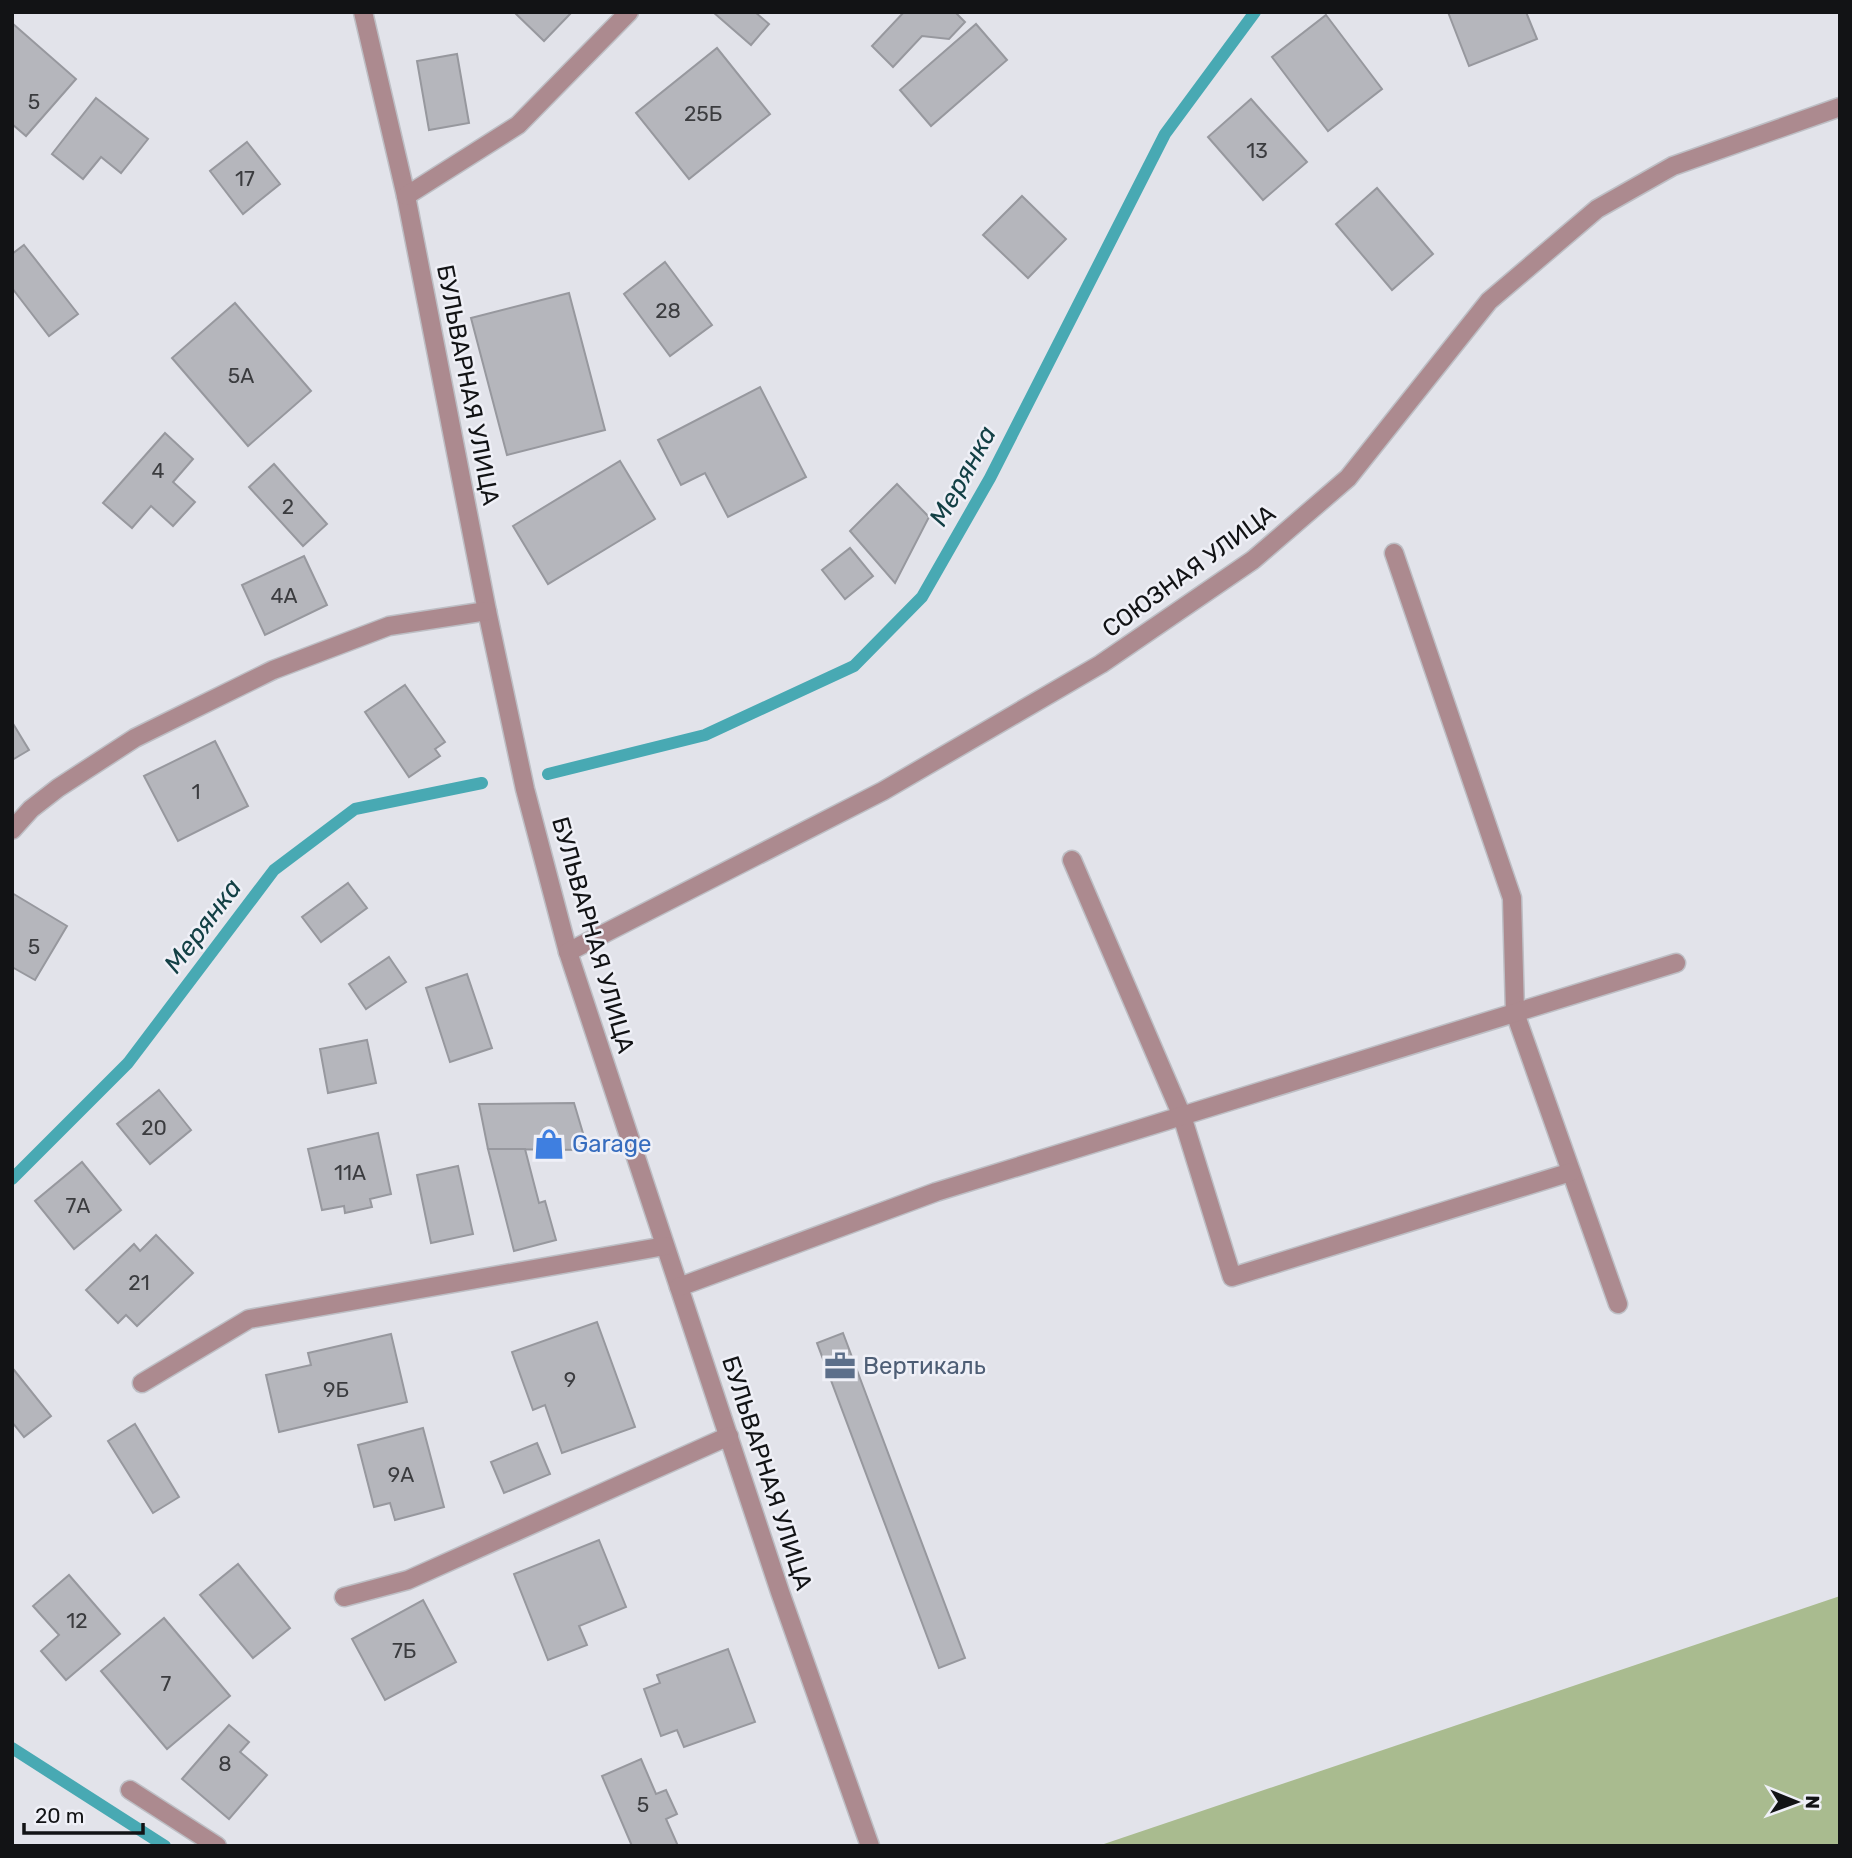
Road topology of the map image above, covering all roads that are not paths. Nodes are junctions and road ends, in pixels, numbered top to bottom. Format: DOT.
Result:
graph roads {
  1 [pos="363,12"];
  2 [pos="629,12"];
  3 [pos="1840,107"];
  4 [pos="406,196"];
  5 [pos="1394,553"];
  6 [pos="487,611"];
  7 [pos="12,830"];
  8 [pos="1072,860"];
  9 [pos="568,952"];
  10 [pos="1676,963"];
  11 [pos="1515,1013"];
  12 [pos="1182,1116"];
  13 [pos="1571,1172"];
  14 [pos="665,1246"];
  15 [pos="679,1287"];
  16 [pos="1618,1304"];
  17 [pos="142,1383"];
  18 [pos="729,1436"];
  19 [pos="344,1597"];
  20 [pos="130,1790"];
  21 [pos="217,1846"];
  22 [pos="870,1846"];
  1 -- 4 [label="street, БУЛЬВАРНАЯ УЛИЦА"];
  2 -- 4 [label="street"];
  3 -- 9 [label="street, СОЮЗНАЯ УЛИЦА"];
  4 -- 6 [label="street, БУЛЬВАРНАЯ УЛИЦА"];
  5 -- 11 [label="street"];
  6 -- 7 [label="street"];
  6 -- 9 [label="street, БУЛЬВАРНАЯ УЛИЦА"];
  8 -- 12 [label="street"];
  9 -- 14 [label="street, БУЛЬВАРНАЯ УЛИЦА"];
  10 -- 11 [label="street"];
  11 -- 12 [label="street"];
  11 -- 13 [label="street"];
  12 -- 13 [label="street"];
  12 -- 15 [label="street"];
  13 -- 16 [label="street"];
  14 -- 15 [label="street, БУЛЬВАРНАЯ УЛИЦА"];
  14 -- 17 [label="street"];
  15 -- 18 [label="street, БУЛЬВАРНАЯ УЛИЦА"];
  18 -- 19 [label="street"];
  18 -- 22 [label="street, БУЛЬВАРНАЯ УЛИЦА"];
  20 -- 21 [label="street"];
}
